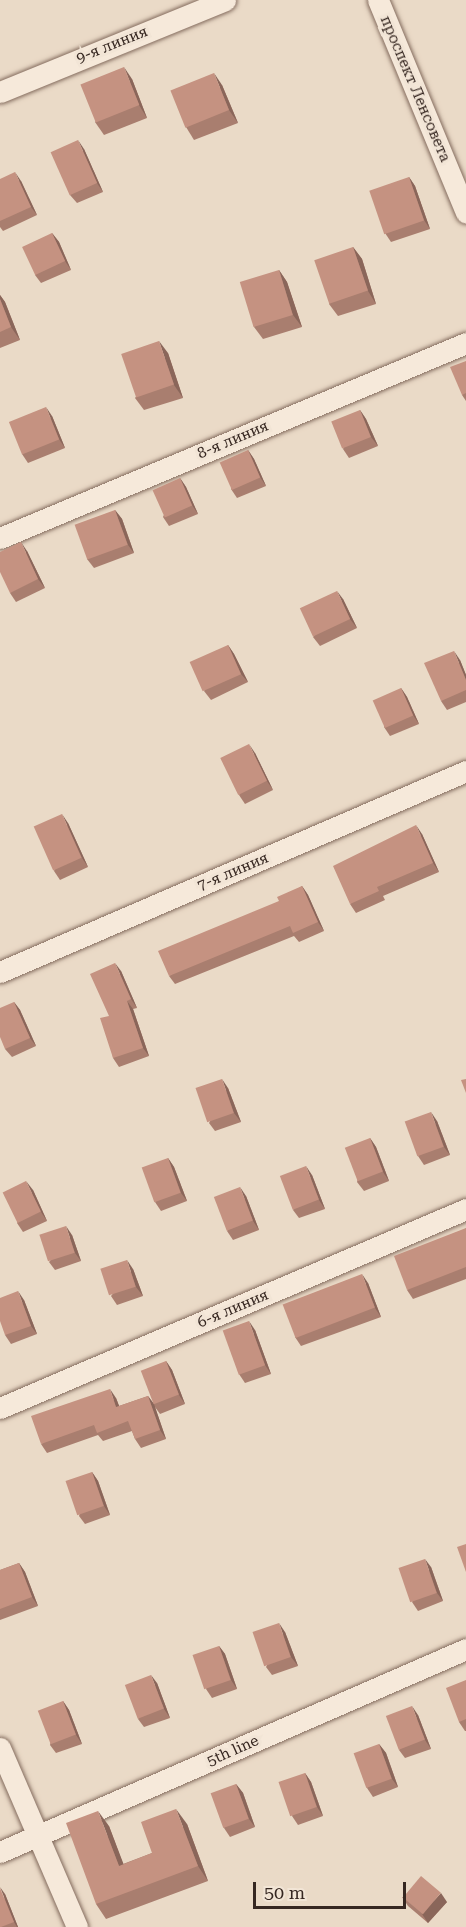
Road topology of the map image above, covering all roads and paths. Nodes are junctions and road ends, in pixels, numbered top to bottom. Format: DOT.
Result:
graph roads {
  1 [pos="225,0"];
  2 [pos="378,0"];
  3 [pos="0,92"];
  4 [pos="466,212"];
  5 [pos="466,343"];
  6 [pos="0,538"];
  7 [pos="466,771"];
  8 [pos="0,972"];
  9 [pos="466,1209"];
  10 [pos="0,1408"];
  11 [pos="466,1649"];
  12 [pos="0,1748"];
  13 [pos="38,1836"];
  14 [pos="0,1852"];
  15 [pos="77,1927"];
  1 -- 3 [label="street, 9-я линия"];
  2 -- 4 [label="street, проспект Ленсовета"];
  5 -- 6 [label="street, 8-я линия"];
  7 -- 8 [label="street, 7-я линия"];
  9 -- 10 [label="street, 6-я линия"];
  11 -- 13 [label="street, 5th line"];
  12 -- 13 [label="street"];
  13 -- 14 [label="street, 5th line"];
  13 -- 15 [label="street"];
}
